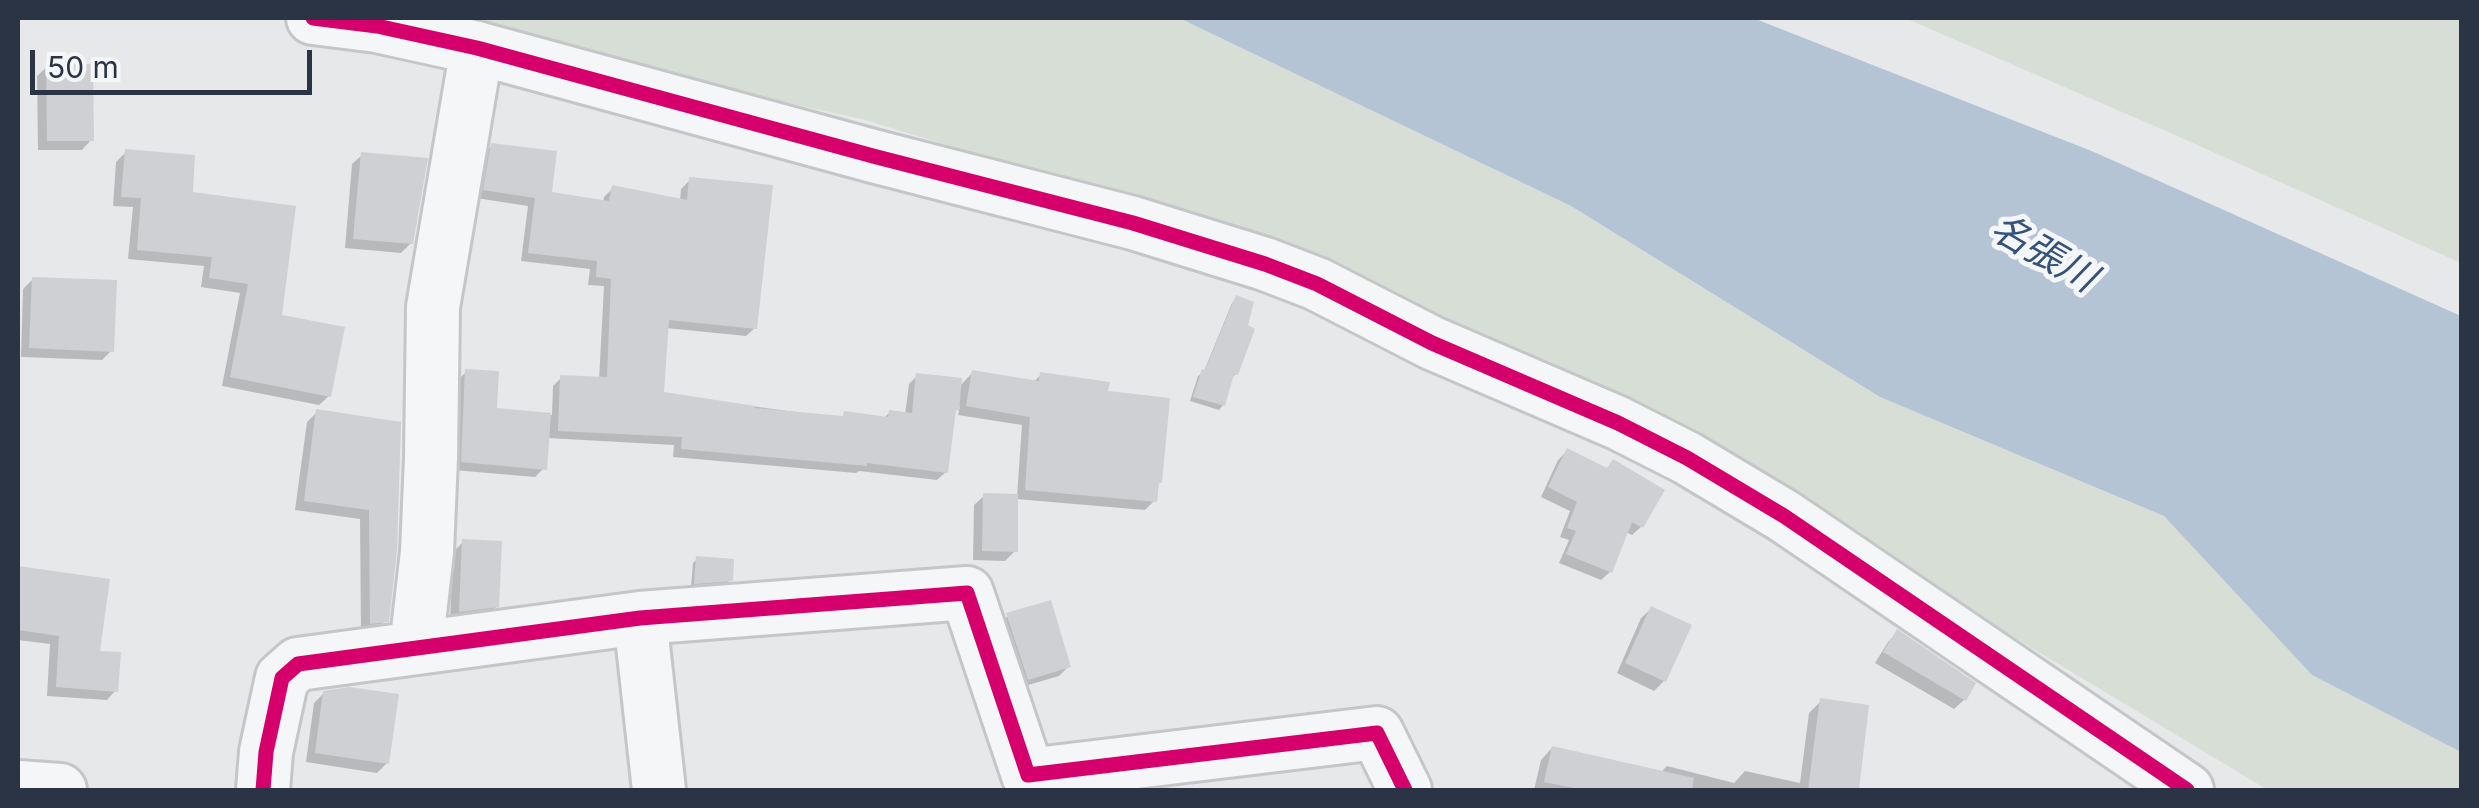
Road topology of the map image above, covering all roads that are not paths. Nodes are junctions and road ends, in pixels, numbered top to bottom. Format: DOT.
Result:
graph roads {
  1 [pos="313,18"];
  2 [pos="476,48"];
  3 [pos="640,618"];
  4 [pos="416,648"];
  5 [pos="18,787"];
  6 [pos="60,790"];
  7 [pos="263,790"];
  8 [pos="659,790"];
  9 [pos="1404,790"];
  10 [pos="2187,790"];
  1 -- 2 [label="street"];
  2 -- 4 [label="street"];
  2 -- 10 [label="street"];
  3 -- 4 [label="street"];
  3 -- 8 [label="street"];
  3 -- 9 [label="street"];
  4 -- 7 [label="street"];
  5 -- 6 [label="street"];
}
